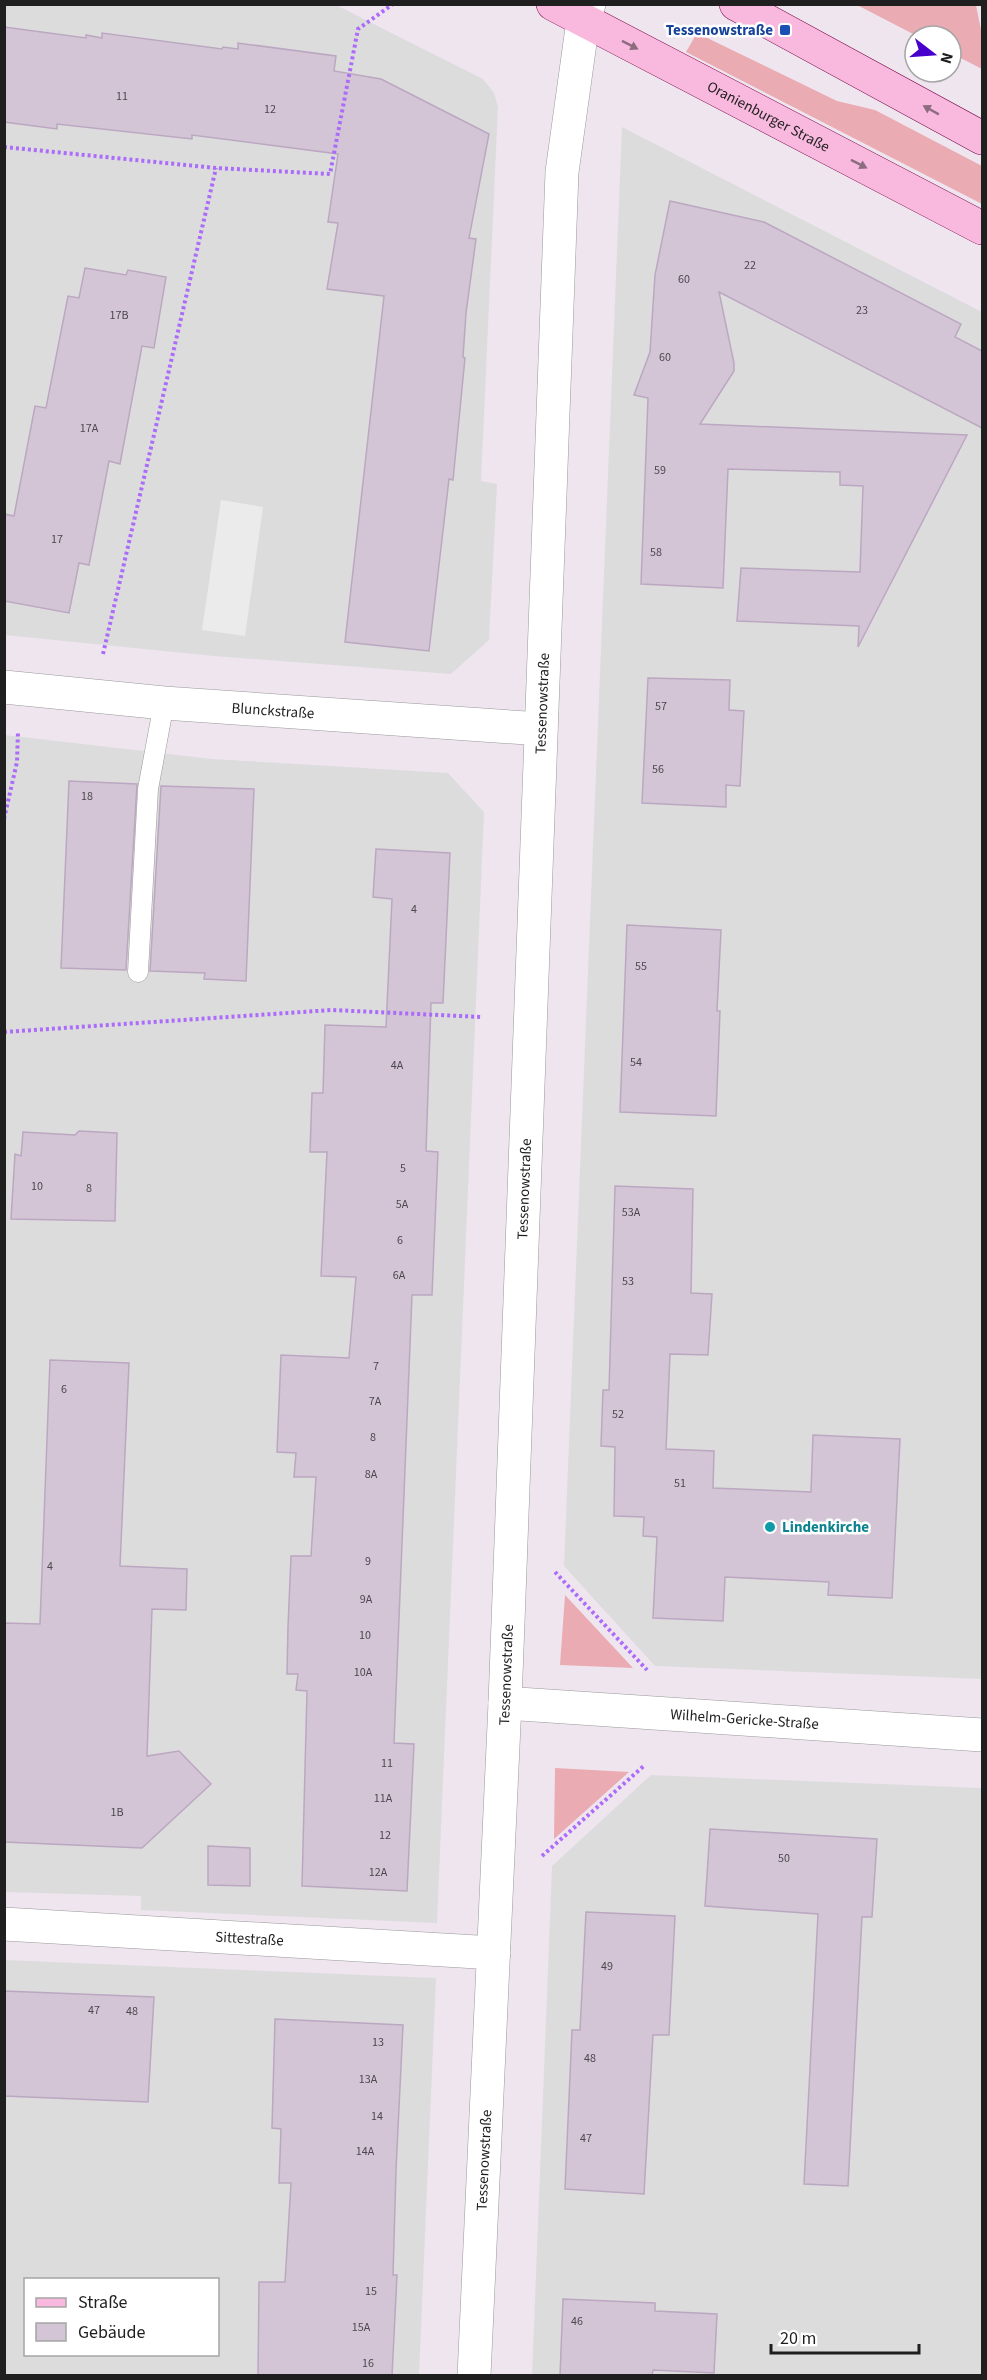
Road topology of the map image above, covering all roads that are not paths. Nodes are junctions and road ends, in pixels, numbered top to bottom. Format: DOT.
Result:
graph roads {
  1 [pos="553,4"];
  2 [pos="736,4"];
  3 [pos="586,13"];
  4 [pos="982,138"];
  5 [pos="982,228"];
  6 [pos="4,687"];
  7 [pos="165,703"];
  8 [pos="541,729"];
  9 [pos="138,972"];
  10 [pos="505,1703"];
  11 [pos="982,1735"];
  12 [pos="4,1924"];
  13 [pos="494,1953"];
  14 [pos="474,2376"];
  1 -- 3 [label="main road, Oranienburger Straße"];
  4 -- 2 [label="main road, one-way"];
  3 -- 5 [label="main road, Oranienburger Straße, one-way"];
  3 -- 8 [label="street, Tessenowstraße"];
  6 -- 7 [label="street, Blunckstraße"];
  7 -- 8 [label="street, Blunckstraße"];
  7 -- 9 [label="lane"];
  8 -- 10 [label="street, Tessenowstraße"];
  10 -- 11 [label="street, Wilhelm-Gericke-Straße"];
  10 -- 13 [label="street, Tessenowstraße"];
  12 -- 13 [label="street, Sittestraße"];
  13 -- 14 [label="street, Tessenowstraße"];
}
